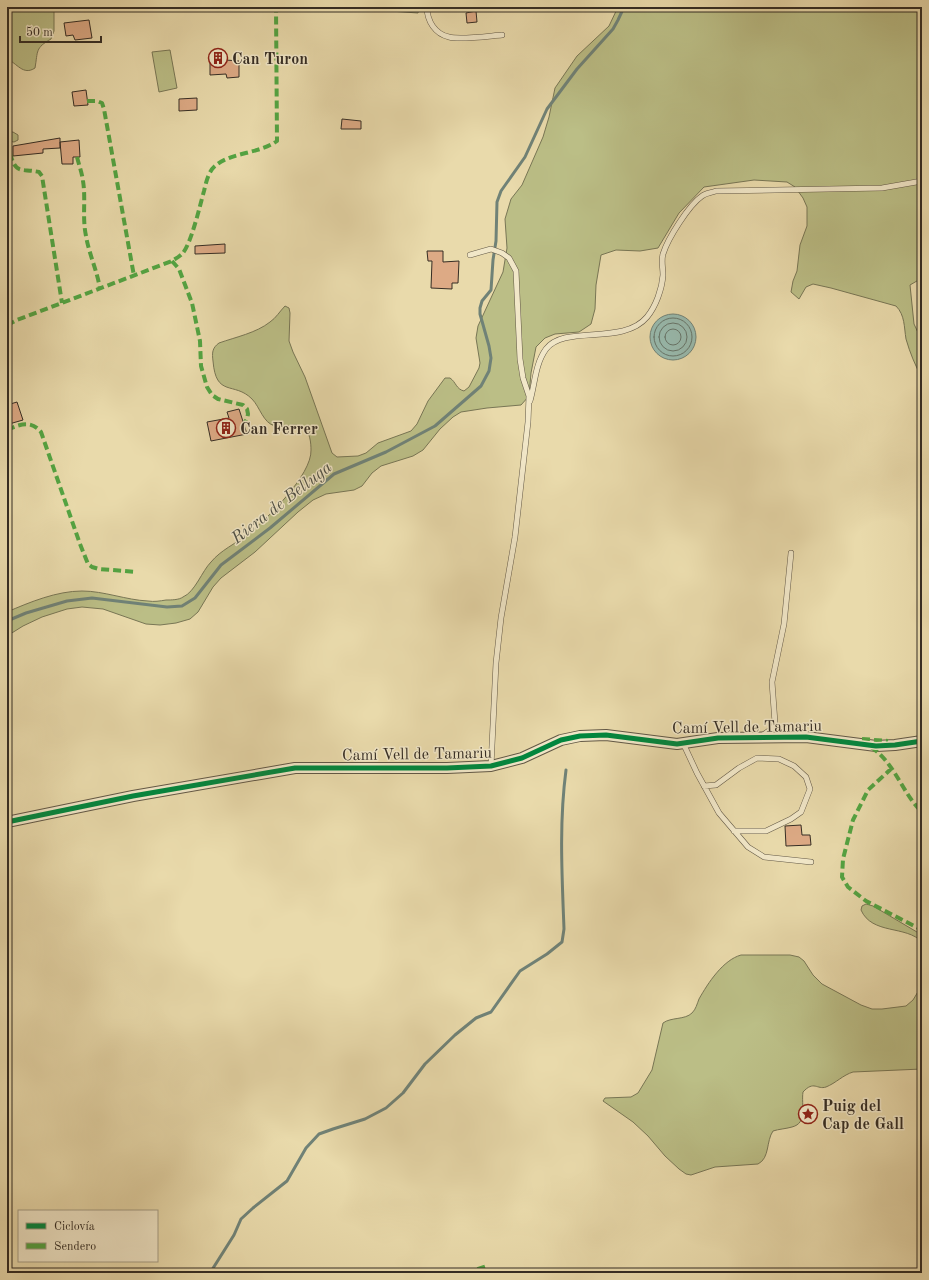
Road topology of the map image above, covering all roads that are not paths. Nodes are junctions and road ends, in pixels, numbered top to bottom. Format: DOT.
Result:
graph roads {
  1 [pos="427,7"];
  2 [pos="502,35"];
  3 [pos="922,182"];
  4 [pos="470,255"];
  5 [pos="528,408"];
  6 [pos="791,553"];
  7 [pos="756,738"];
  8 [pos="922,741"];
  9 [pos="684,743"];
  10 [pos="491,766"];
  11 [pos="704,786"];
  12 [pos="7,822"];
  13 [pos="734,830"];
  14 [pos="811,862"];
  1 -- 2 [label="lane"];
  3 -- 5 [label="lane"];
  4 -- 5 [label="lane"];
  5 -- 10 [label="lane"];
  6 -- 7 [label="lane"];
  7 -- 8 [label="street, Camí Vell de Tamariu"];
  7 -- 9 [label="street, Camí Vell de Tamariu"];
  9 -- 10 [label="street, Camí Vell de Tamariu"];
  9 -- 11 [label="lane"];
  10 -- 12 [label="street, Camí Vell de Tamariu"];
  11 -- 13 [label="lane"];
  11 -- 13 [label="lane"];
  13 -- 14 [label="lane"];
}
